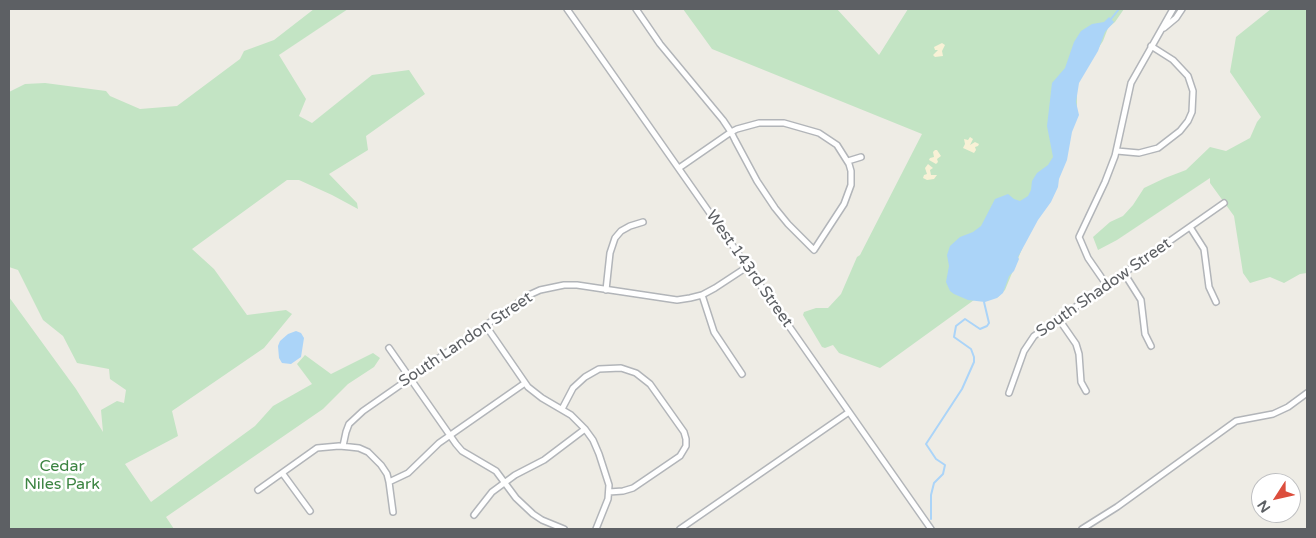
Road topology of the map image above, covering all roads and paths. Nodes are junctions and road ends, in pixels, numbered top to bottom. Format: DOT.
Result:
graph roads {
  1 [pos="567,9"];
  2 [pos="636,9"];
  3 [pos="1173,9"];
  4 [pos="1182,9"];
  5 [pos="1162,30"];
  6 [pos="1151,46"];
  7 [pos="731,132"];
  8 [pos="1117,151"];
  9 [pos="860,157"];
  10 [pos="848,161"];
  11 [pos="679,168"];
  12 [pos="1224,203"];
  13 [pos="643,222"];
  14 [pos="1190,227"];
  15 [pos="747,267"];
  16 [pos="1124,273"];
  17 [pos="1106,284"];
  18 [pos="606,290"];
  19 [pos="702,296"];
  20 [pos="1216,302"];
  21 [pos="1058,318"];
  22 [pos="486,326"];
  23 [pos="1151,346"];
  24 [pos="389,348"];
  25 [pos="742,374"];
  26 [pos="410,378"];
  27 [pos="525,383"];
  28 [pos="1086,391"];
  29 [pos="1009,393"];
  30 [pos="1307,393"];
  31 [pos="562,409"];
  32 [pos="849,412"];
  33 [pos="585,429"];
  34 [pos="450,435"];
  35 [pos="343,446"];
  36 [pos="283,474"];
  37 [pos="389,482"];
  38 [pos="505,482"];
  39 [pos="258,490"];
  40 [pos="609,492"];
  41 [pos="310,511"];
  42 [pos="392,512"];
  43 [pos="474,515"];
  44 [pos="557,528"];
  45 [pos="564,529"];
  46 [pos="596,529"];
  47 [pos="680,529"];
  48 [pos="931,529"];
  49 [pos="1082,529"];
  1 -- 11 [label="street, West 143rd Street"];
  2 -- 7 [label="street"];
  3 -- 5 [label="street"];
  4 -- 5 [label="street"];
  5 -- 6 [label="street"];
  6 -- 8 [label="street"];
  6 -- 8 [label="street"];
  7 -- 10 [label="street"];
  7 -- 10 [label="street"];
  7 -- 11 [label="street"];
  8 -- 17 [label="street"];
  9 -- 10 [label="street"];
  11 -- 15 [label="street, West 143rd Street"];
  12 -- 14 [label="street, South Shadow Street"];
  13 -- 18 [label="street"];
  14 -- 16 [label="street, South Shadow Street"];
  14 -- 20 [label="street"];
  15 -- 19 [label="street, South Landon Street"];
  15 -- 32 [label="street, West 143rd Street"];
  16 -- 17 [label="street, South Shadow Street"];
  16 -- 23 [label="street"];
  17 -- 21 [label="street, South Shadow Street"];
  18 -- 19 [label="street, South Landon Street"];
  18 -- 22 [label="street, South Landon Street"];
  19 -- 25 [label="street"];
  21 -- 28 [label="street"];
  21 -- 29 [label="street, South Shadow Street"];
  22 -- 26 [label="street, South Landon Street"];
  22 -- 27 [label="street"];
  24 -- 26 [label="street"];
  26 -- 34 [label="street"];
  26 -- 35 [label="street, South Landon Street"];
  27 -- 31 [label="street"];
  27 -- 34 [label="street"];
  30 -- 49 [label="street"];
  31 -- 33 [label="street"];
  31 -- 40 [label="street"];
  32 -- 47 [label="street"];
  32 -- 48 [label="street, West 143rd Street"];
  33 -- 38 [label="street"];
  33 -- 40 [label="street"];
  34 -- 37 [label="street"];
  34 -- 38 [label="street"];
  35 -- 36 [label="street"];
  35 -- 37 [label="street"];
  36 -- 39 [label="street"];
  36 -- 41 [label="street"];
  37 -- 42 [label="street"];
  38 -- 43 [label="street"];
  38 -- 44 [label="street"];
  40 -- 46 [label="street"];
  44 -- 45 [label="street"];
}
